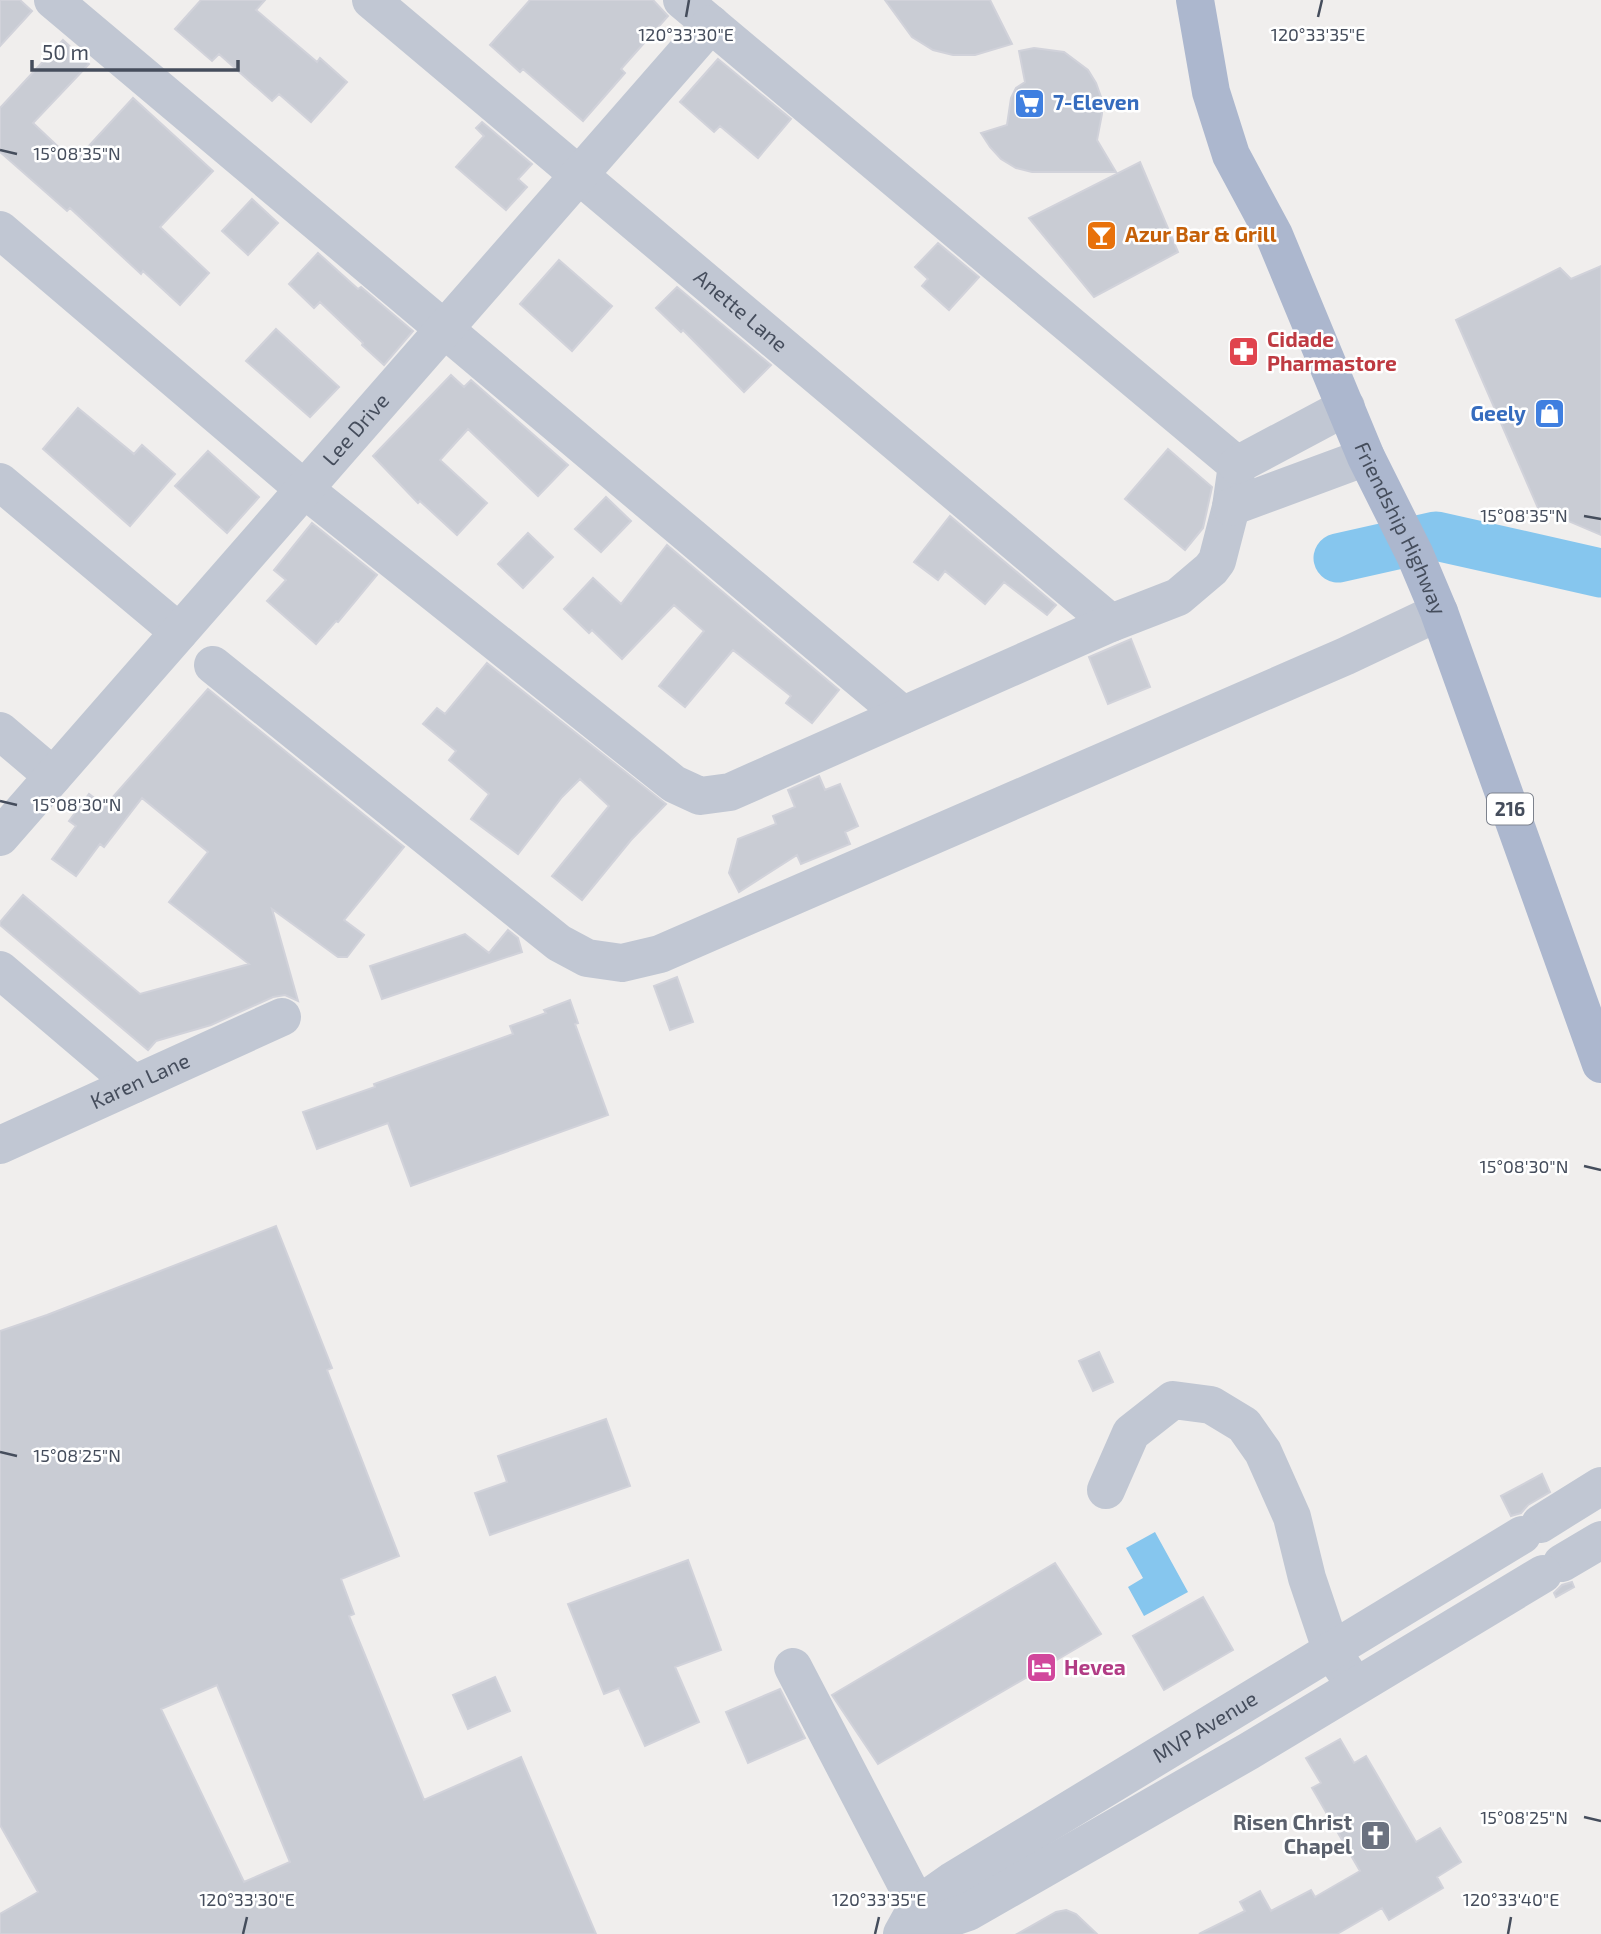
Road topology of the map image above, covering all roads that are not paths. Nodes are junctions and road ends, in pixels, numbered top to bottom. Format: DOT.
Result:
graph roads {
  1 [pos="53,0"];
  2 [pos="371,0"];
  3 [pos="681,0"];
  4 [pos="1195,0"];
  5 [pos="711,24"];
  6 [pos="579,175"];
  7 [pos="0,230"];
  8 [pos="444,329"];
  9 [pos="1346,407"];
  10 [pos="1300,432"];
  11 [pos="1237,465"];
  12 [pos="1374,472"];
  13 [pos="1319,474"];
  14 [pos="0,482"];
  15 [pos="304,489"];
  16 [pos="1231,507"];
  17 [pos="1438,612"];
  18 [pos="1111,623"];
  19 [pos="179,632"];
  20 [pos="213,665"];
  21 [pos="903,715"];
  22 [pos="0,731"];
  23 [pos="53,776"];
  24 [pos="0,837"];
  25 [pos="0,970"];
  26 [pos="282,1017"];
  27 [pos="1601,1064"];
  28 [pos="134,1084"];
  29 [pos="0,1145"];
  30 [pos="1601,1486"];
  31 [pos="1106,1490"];
  32 [pos="1601,1540"];
  33 [pos="1477,1564"];
  34 [pos="1500,1600"];
  35 [pos="1332,1652"];
  36 [pos="793,1667"];
  37 [pos="1354,1686"];
  38 [pos="1227,1715"];
  39 [pos="1249,1751"];
  40 [pos="960,1897"];
  41 [pos="913,1925"];
  1 -- 8 [label="street"];
  2 -- 6 [label="street, Anette Lane"];
  3 -- 5 [label="street"];
  4 -- 9 [label="main road, Friendship Highway / 216"];
  5 -- 6 [label="street, Lee Drive"];
  5 -- 11 [label="street"];
  6 -- 8 [label="street, Lee Drive"];
  6 -- 18 [label="street, Anette Lane"];
  7 -- 15 [label="street"];
  8 -- 15 [label="street, Lee Drive"];
  8 -- 21 [label="street"];
  9 -- 10 [label="street"];
  9 -- 12 [label="main road, Friendship Highway / 216"];
  10 -- 11 [label="street"];
  10 -- 13 [label="street"];
  11 -- 16 [label="street"];
  12 -- 13 [label="street"];
  12 -- 17 [label="main road, Friendship Highway / 216"];
  13 -- 16 [label="street"];
  14 -- 19 [label="street"];
  15 -- 19 [label="street, Lee Drive"];
  15 -- 21 [label="street"];
  16 -- 18 [label="street"];
  17 -- 20 [label="street"];
  17 -- 27 [label="main road, Friendship Highway / 216"];
  18 -- 21 [label="street"];
  19 -- 23 [label="street, Lee Drive"];
  22 -- 23 [label="street"];
  23 -- 24 [label="street, Lee Drive"];
  25 -- 28 [label="street"];
  26 -- 28 [label="street, Karen Lane"];
  28 -- 29 [label="street, Karen Lane"];
  30 -- 33 [label="street, MVP Avenue"];
  31 -- 35 [label="street"];
  32 -- 34 [label="street, MVP Avenue"];
  33 -- 34 [label="street"];
  33 -- 35 [label="street, MVP Avenue"];
  34 -- 37 [label="street, MVP Avenue"];
  35 -- 37 [label="street"];
  35 -- 38 [label="street, MVP Avenue"];
  36 -- 41 [label="street"];
  37 -- 39 [label="street, MVP Avenue"];
  38 -- 39 [label="street"];
  38 -- 40 [label="street, MVP Avenue"];
  39 -- 40 [label="street, MVP Avenue"];
  40 -- 41 [label="street, MVP Avenue"];
}
